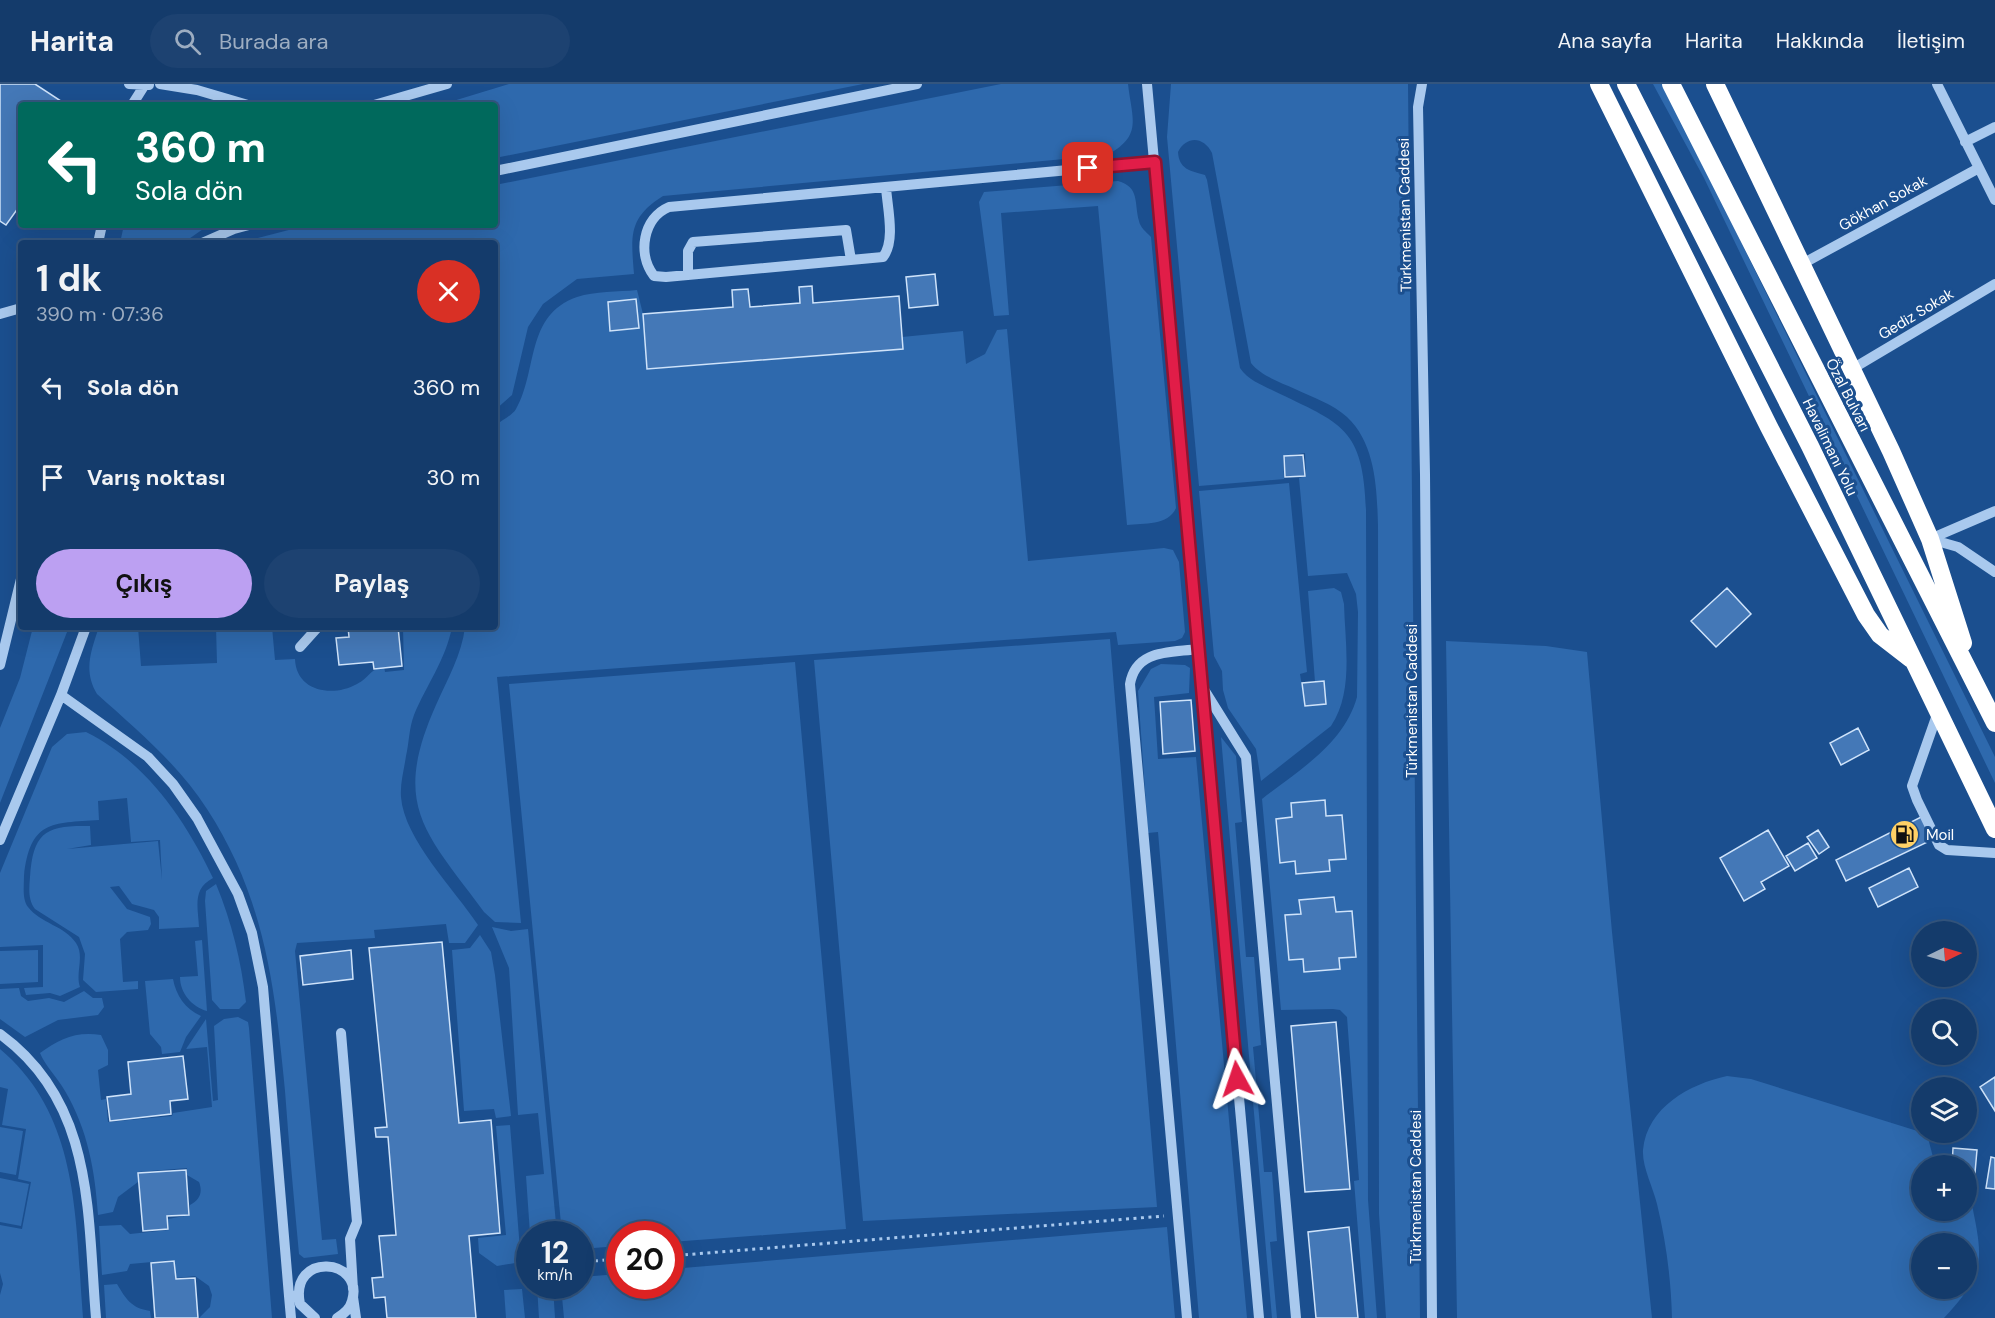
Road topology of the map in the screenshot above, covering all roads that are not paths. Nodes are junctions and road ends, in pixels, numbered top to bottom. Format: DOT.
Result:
graph roads {
  1 [pos="129,84"];
  2 [pos="160,84"];
  3 [pos="447,84"];
  4 [pos="917,84"];
  5 [pos="1147,84"];
  6 [pos="1422,84"];
  7 [pos="1599,84"];
  8 [pos="1626,84"];
  9 [pos="1671,84"];
  10 [pos="1715,84"];
  11 [pos="1937,84"];
  12 [pos="147,85"];
  13 [pos="134,102"];
  14 [pos="238,102"];
  15 [pos="385,102"];
  16 [pos="1995,127"];
  17 [pos="1965,142"];
  18 [pos="1155,162"];
  19 [pos="1979,168"];
  20 [pos="498,170"];
  21 [pos="886,187"];
  22 [pos="1995,200"];
  23 [pos="241,228"];
  24 [pos="210,240"];
  25 [pos="851,260"];
  26 [pos="1802,264"];
  27 [pos="688,275"];
  28 [pos="1995,284"];
  29 [pos="18,309"];
  30 [pos="0,314"];
  31 [pos="1852,369"];
  32 [pos="1995,511"];
  33 [pos="1930,539"];
  34 [pos="1995,572"];
  35 [pos="18,591"];
  36 [pos="85,630"];
  37 [pos="315,630"];
  38 [pos="300,647"];
  39 [pos="1198,649"];
  40 [pos="1914,661"];
  41 [pos="0,665"];
  42 [pos="1202,685"];
  43 [pos="1976,687"];
  44 [pos="61,695"];
  45 [pos="1938,712"];
  46 [pos="1995,723"];
  47 [pos="1995,829"];
  48 [pos="0,840"];
  49 [pos="1995,853"];
  50 [pos="341,1033"];
  51 [pos="0,1034"];
  52 [pos="353,1293"];
  53 [pos="294,1296"];
  54 [pos="96,1318"];
  55 [pos="291,1318"];
  56 [pos="315,1318"];
  57 [pos="337,1318"];
  58 [pos="356,1318"];
  59 [pos="1186,1318"];
  60 [pos="1259,1318"];
  61 [pos="1296,1318"];
  62 [pos="1432,1318"];
  1 -- 12 [label="street"];
  2 -- 14 [label="street"];
  3 -- 15 [label="street"];
  4 -- 20 [label="street"];
  5 -- 18 [label="street"];
  6 -- 62 [label="street, Türkmenistan Caddesi"];
  7 -- 40 [label="highway"];
  8 -- 40 [label="highway, Havalimanı Yolu"];
  9 -- 43 [label="highway, Özal Bulvarı"];
  10 -- 26 [label="highway"];
  11 -- 17 [label="street"];
  12 -- 13 [label="street"];
  16 -- 17 [label="street"];
  17 -- 19 [label="street"];
  18 -- 21 [label="street"];
  18 -- 39 [label="street"];
  19 -- 22 [label="street"];
  19 -- 26 [label="street, Gökhan Sokak"];
  21 -- 25 [label="street"];
  21 -- 27 [label="street"];
  23 -- 24 [label="street"];
  25 -- 27 [label="street"];
  25 -- 27 [label="street"];
  26 -- 31 [label="highway"];
  28 -- 31 [label="street, Gediz Sokak"];
  29 -- 30 [label="street"];
  31 -- 33 [label="highway"];
  32 -- 33 [label="street"];
  33 -- 34 [label="street"];
  33 -- 43 [label="highway"];
  35 -- 41 [label="street"];
  36 -- 44 [label="street"];
  37 -- 38 [label="street"];
  39 -- 42 [label="street"];
  39 -- 59 [label="street"];
  40 -- 45 [label="highway, Havalimanı Yolu"];
  42 -- 60 [label="street"];
  42 -- 61 [label="street"];
  43 -- 46 [label="highway, Özal Bulvarı"];
  44 -- 48 [label="street"];
  44 -- 53 [label="street"];
  45 -- 47 [label="highway, Havalimanı Yolu"];
  45 -- 49 [label="street"];
  50 -- 52 [label="street"];
  51 -- 54 [label="street"];
  52 -- 53 [label="street"];
  52 -- 57 [label="street"];
  52 -- 58 [label="street"];
  53 -- 55 [label="street"];
  53 -- 56 [label="street"];
}
